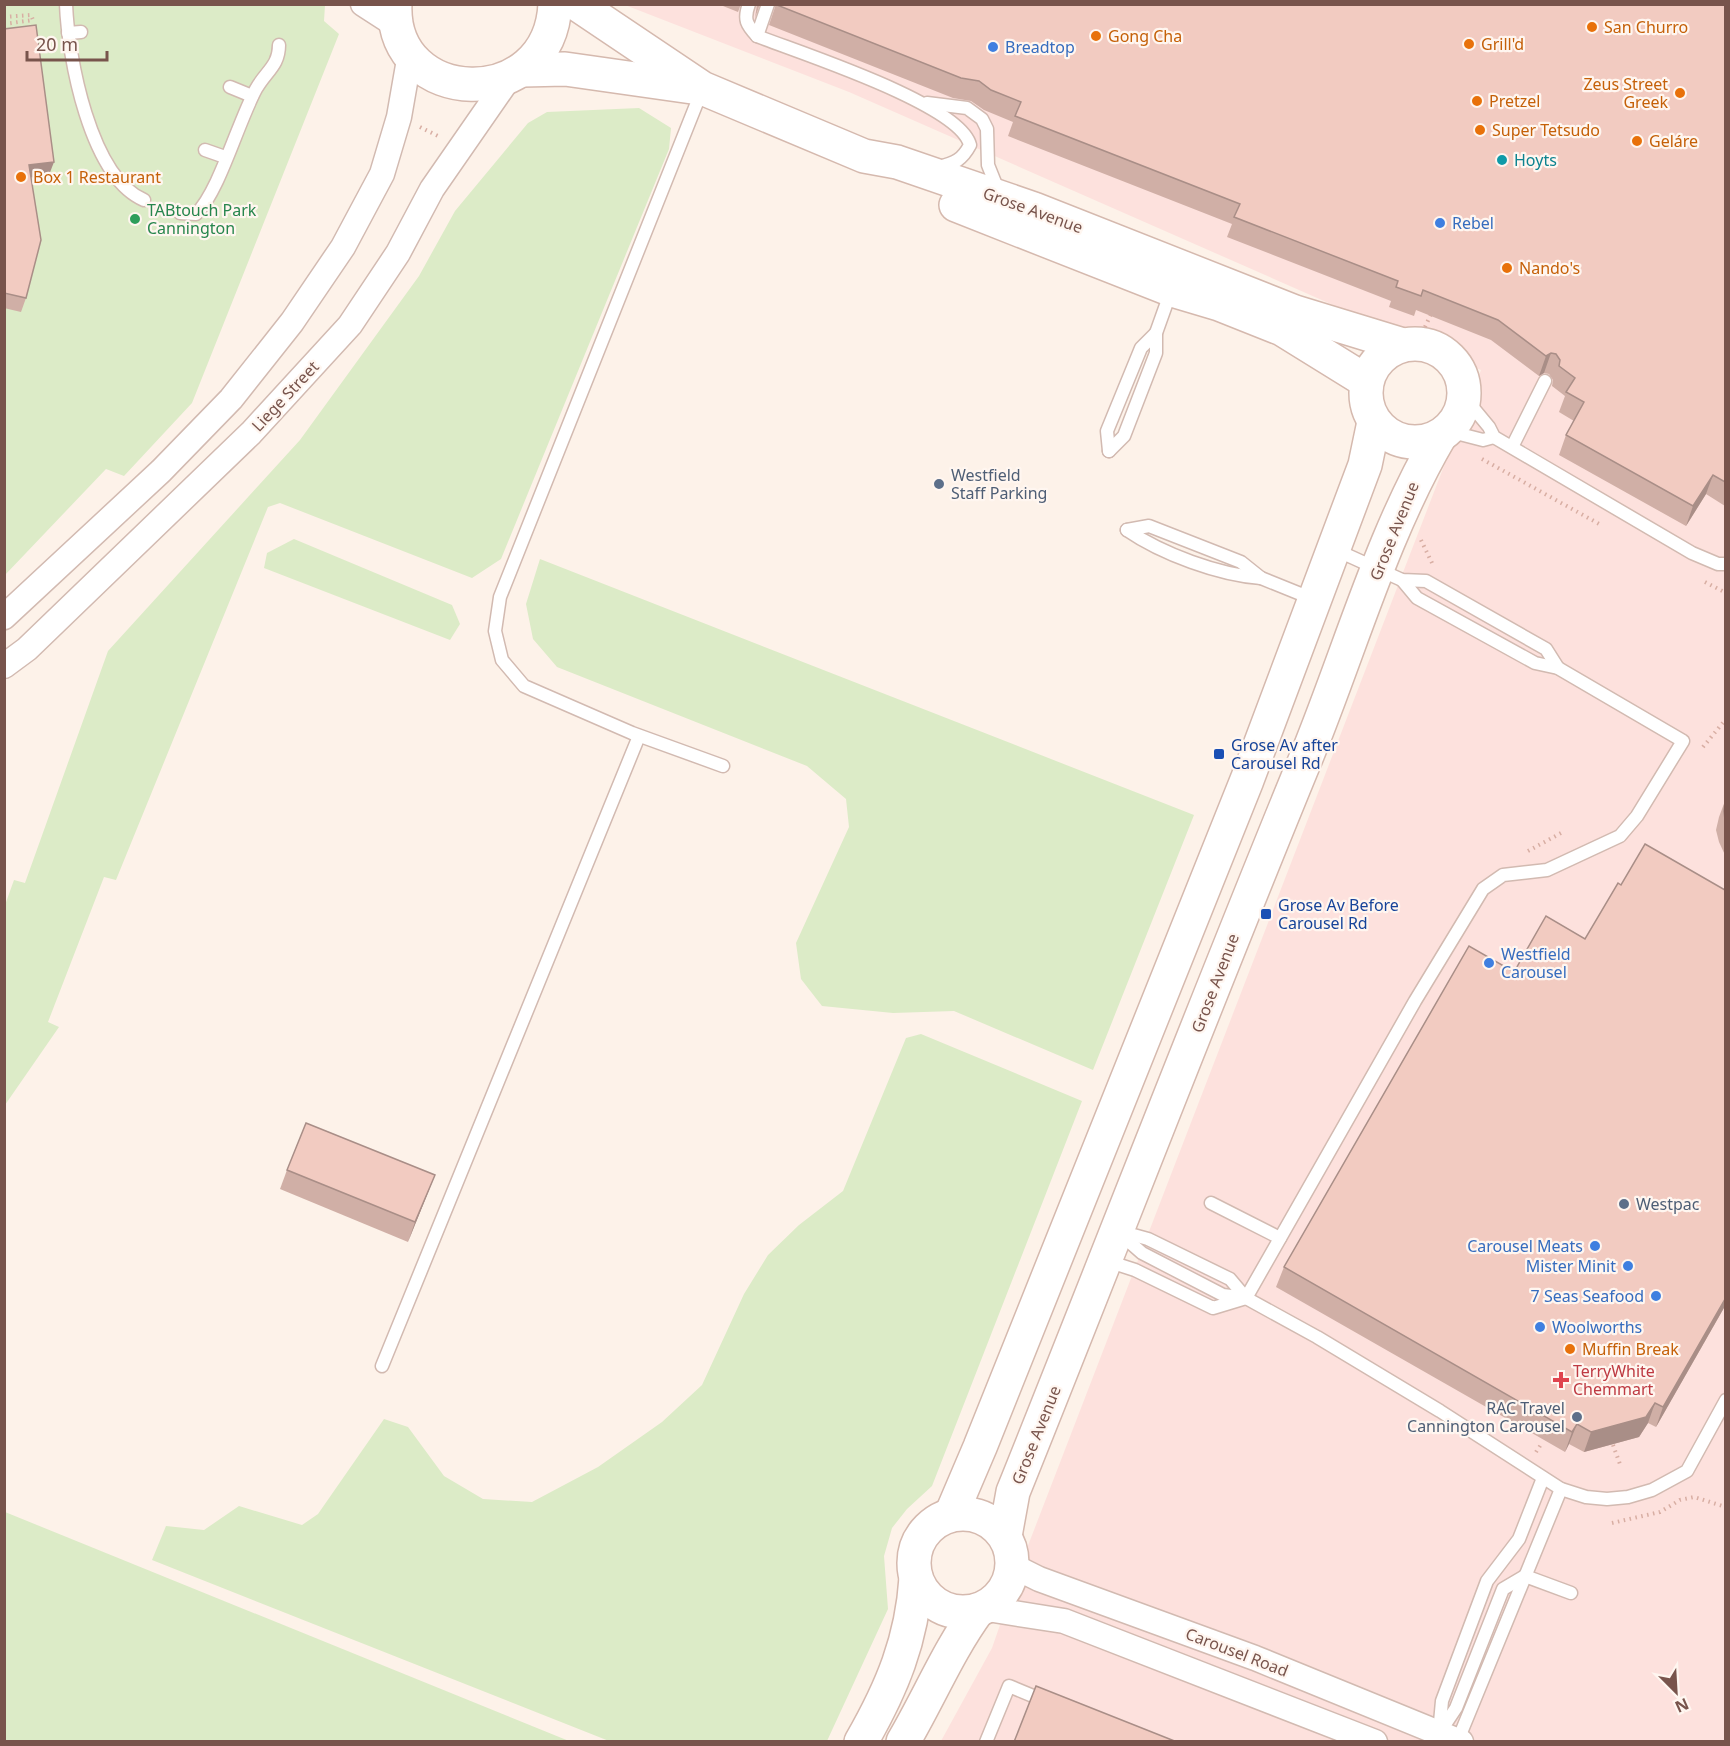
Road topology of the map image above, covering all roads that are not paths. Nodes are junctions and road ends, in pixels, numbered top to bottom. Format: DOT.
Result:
graph roads {
  1 [pos="66,4"];
  2 [pos="363,4"];
  3 [pos="555,4"];
  4 [pos="578,4"];
  5 [pos="768,4"];
  6 [pos="747,10"];
  7 [pos="401,28"];
  8 [pos="757,36"];
  9 [pos="279,45"];
  10 [pos="516,74"];
  11 [pos="230,87"];
  12 [pos="702,88"];
  13 [pos="252,96"];
  14 [pos="925,103"];
  15 [pos="205,150"];
  16 [pos="864,156"];
  17 [pos="225,157"];
  18 [pos="923,171"];
  19 [pos="1003,198"];
  20 [pos="144,200"];
  21 [pos="180,213"];
  22 [pos="1176,279"];
  23 [pos="1156,333"];
  24 [pos="1414,336"];
  25 [pos="1366,381"];
  26 [pos="1545,381"];
  27 [pos="1465,399"];
  28 [pos="1374,422"];
  29 [pos="1444,433"];
  30 [pos="1494,437"];
  31 [pos="1512,447"];
  32 [pos="1333,548"];
  33 [pos="1725,564"];
  34 [pos="1390,574"];
  35 [pos="1261,578"];
  36 [pos="1314,599"];
  37 [pos="4,616"];
  38 [pos="4,666"];
  39 [pos="1558,668"];
  40 [pos="639,736"];
  41 [pos="723,766"];
  42 [pos="1211,1203"];
  43 [pos="1074,1212"];
  44 [pos="1280,1238"];
  45 [pos="1112,1246"];
  46 [pos="1246,1298"];
  47 [pos="382,1366"];
  48 [pos="1725,1400"];
  49 [pos="1543,1478"];
  50 [pos="1561,1490"];
  51 [pos="951,1515"];
  52 [pos="1009,1551"];
  53 [pos="1525,1576"];
  54 [pos="916,1578"];
  55 [pos="1571,1593"];
  56 [pos="980,1609"];
  57 [pos="1062,1707"];
  58 [pos="1449,1739"];
  59 [pos="861,1742"];
  60 [pos="903,1742"];
  61 [pos="986,1742"];
  62 [pos="1375,1742"];
  1 -- 20 [label="lane"];
  2 -- 7 [label="street"];
  3 -- 10 [label="street"];
  4 -- 12 [label="street, Grose Avenue"];
  5 -- 8 [label="lane"];
  6 -- 8 [label="lane"];
  7 -- 10 [label="street, Grose Avenue"];
  7 -- 37 [label="street"];
  8 -- 14 [label="lane"];
  9 -- 13 [label="lane"];
  10 -- 12 [label="street, Grose Avenue"];
  10 -- 38 [label="street, Liege Street"];
  11 -- 13 [label="lane"];
  12 -- 16 [label="street, Grose Avenue"];
  12 -- 40 [label="lane"];
  13 -- 17 [label="lane"];
  14 -- 18 [label="lane"];
  14 -- 19 [label="lane"];
  15 -- 17 [label="lane"];
  16 -- 18 [label="street, Grose Avenue"];
  16 -- 22 [label="street, Grose Avenue"];
  17 -- 21 [label="lane"];
  18 -- 19 [label="street, Grose Avenue"];
  19 -- 22 [label="street, Grose Avenue"];
  22 -- 23 [label="lane"];
  22 -- 24 [label="street, Grose Avenue"];
  22 -- 25 [label="street, Grose Avenue"];
  23 -- 23 [label="lane"];
  24 -- 25 [label="street"];
  24 -- 27 [label="street"];
  25 -- 28 [label="street"];
  26 -- 31 [label="lane"];
  27 -- 29 [label="street"];
  27 -- 30 [label="lane"];
  28 -- 29 [label="street"];
  28 -- 32 [label="street"];
  29 -- 30 [label="lane"];
  29 -- 34 [label="street, Grose Avenue"];
  30 -- 31 [label="lane"];
  31 -- 33 [label="lane"];
  32 -- 34 [label="lane"];
  32 -- 36 [label="street"];
  34 -- 39 [label="lane"];
  34 -- 39 [label="lane"];
  34 -- 45 [label="street, Grose Avenue"];
  35 -- 35 [label="lane"];
  35 -- 36 [label="lane"];
  36 -- 43 [label="street"];
  39 -- 44 [label="lane"];
  40 -- 41 [label="lane"];
  40 -- 47 [label="lane"];
  42 -- 44 [label="lane"];
  43 -- 45 [label="street"];
  43 -- 51 [label="street"];
  44 -- 46 [label="lane"];
  45 -- 46 [label="lane"];
  45 -- 46 [label="lane"];
  45 -- 52 [label="street, Grose Avenue"];
  46 -- 49 [label="lane"];
  48 -- 50 [label="lane"];
  49 -- 50 [label="lane"];
  49 -- 58 [label="lane"];
  50 -- 53 [label="lane"];
  51 -- 52 [label="street"];
  51 -- 54 [label="street"];
  52 -- 56 [label="street"];
  52 -- 58 [label="street, Carousel Road"];
  53 -- 55 [label="lane"];
  53 -- 58 [label="lane"];
  53 -- 58 [label="lane"];
  54 -- 56 [label="street"];
  54 -- 59 [label="street"];
  56 -- 60 [label="street"];
  56 -- 62 [label="street, Carousel Road"];
  57 -- 61 [label="lane"];
}
